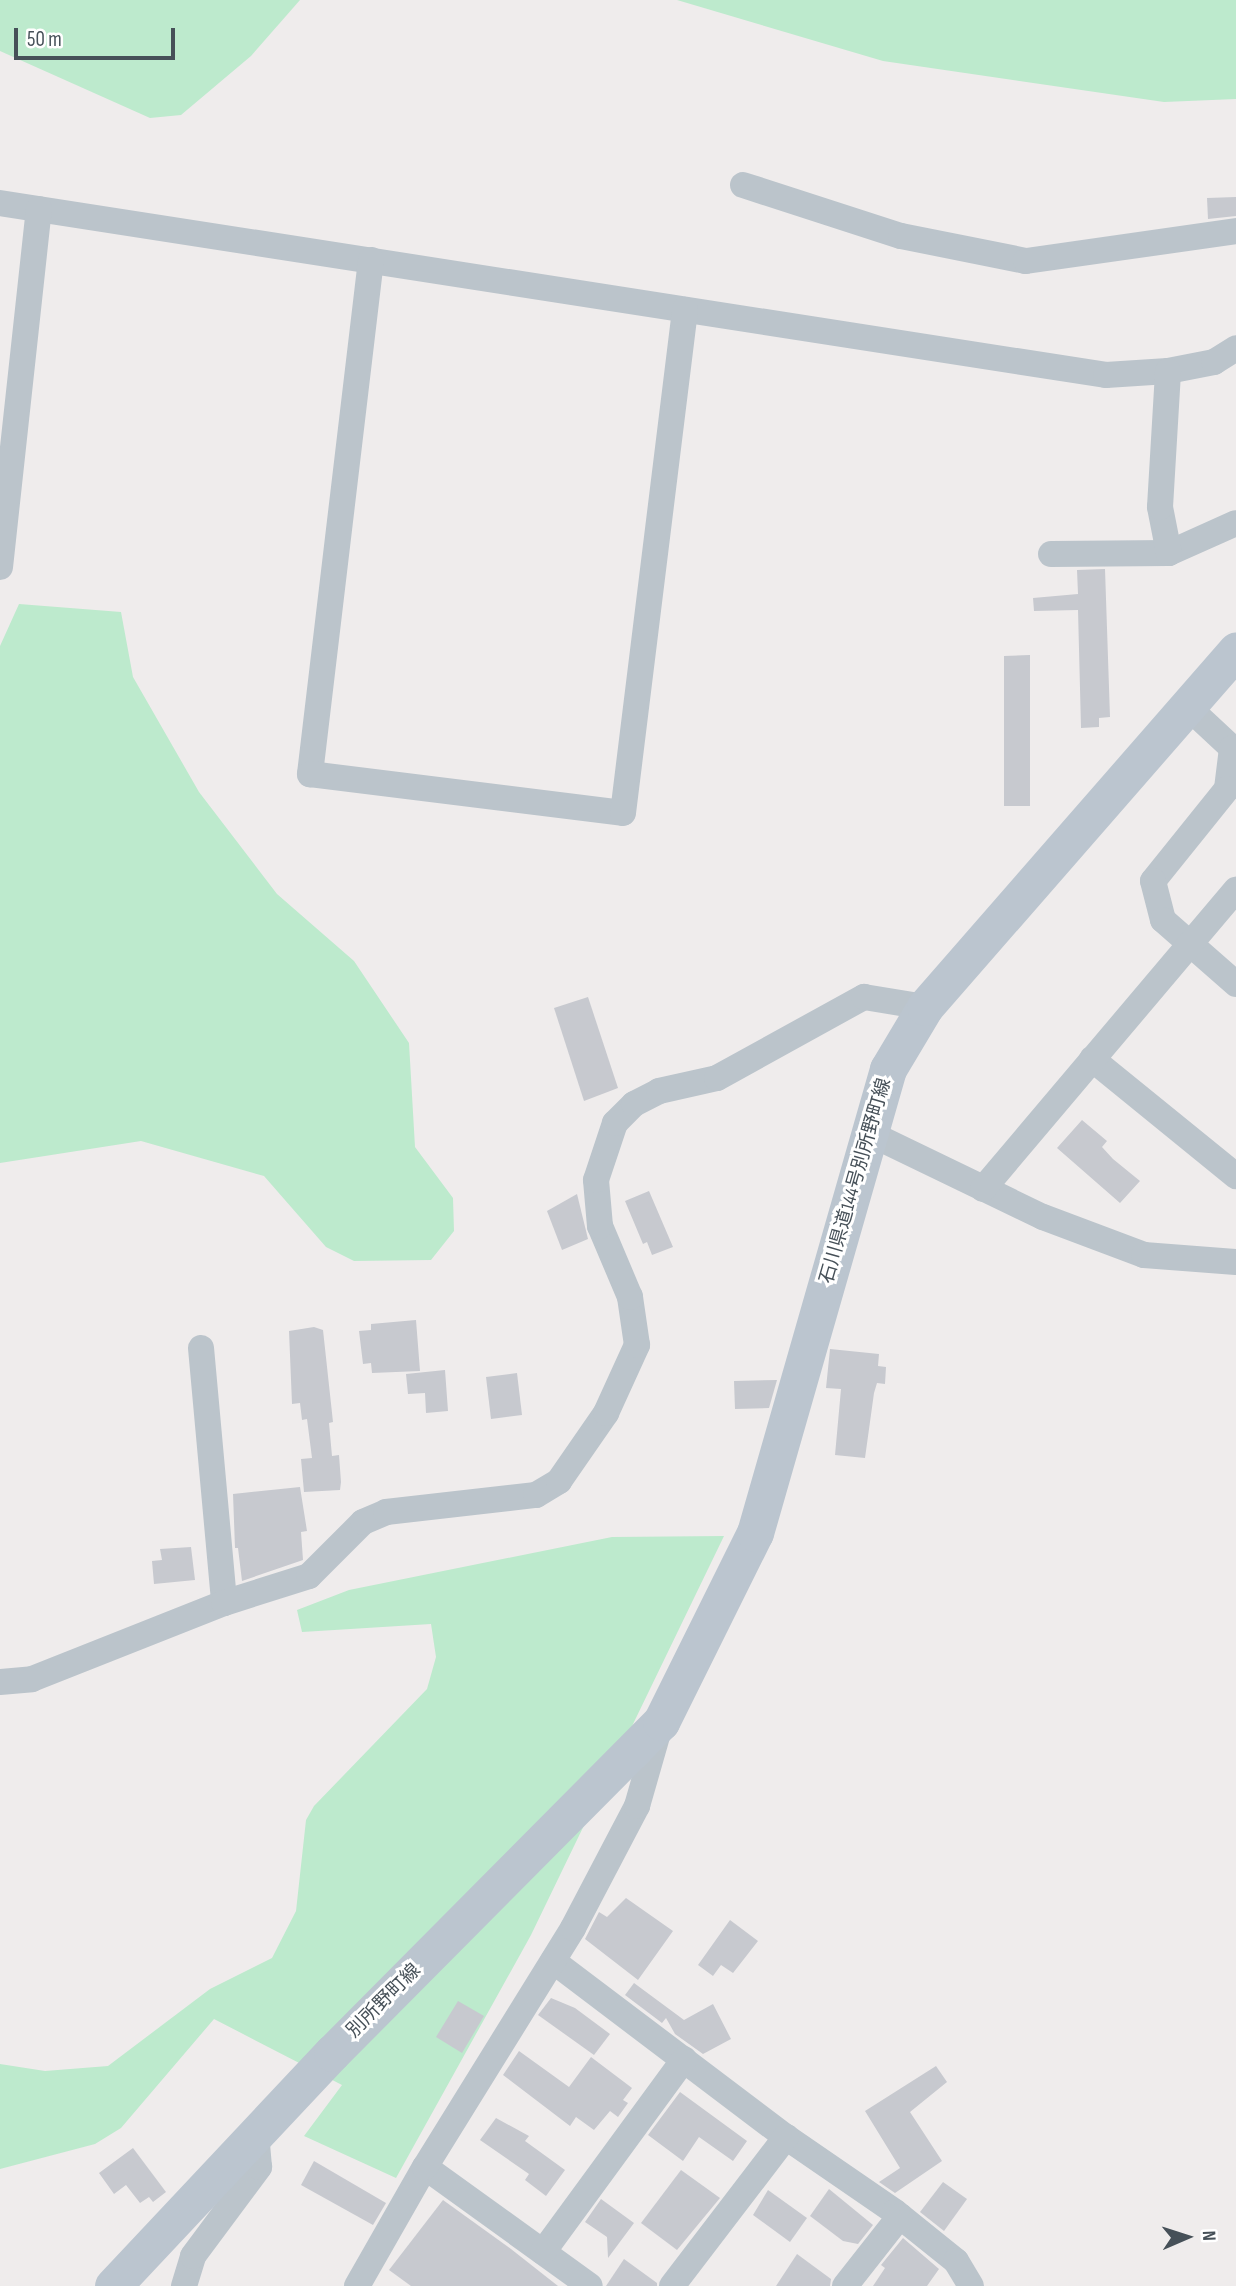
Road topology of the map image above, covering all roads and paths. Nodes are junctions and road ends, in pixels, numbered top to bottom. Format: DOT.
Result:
graph roads {
  1 [pos="743,185"];
  2 [pos="0,203"];
  3 [pos="39,209"];
  4 [pos="1236,231"];
  5 [pos="371,260"];
  6 [pos="685,310"];
  7 [pos="1236,348"];
  8 [pos="1168,371"];
  9 [pos="1236,523"];
  10 [pos="1169,553"];
  11 [pos="1051,554"];
  12 [pos="0,567"];
  13 [pos="1236,650"];
  14 [pos="1189,708"];
  15 [pos="1236,890"];
  16 [pos="1188,943"];
  17 [pos="1236,984"];
  18 [pos="925,1007"];
  19 [pos="1092,1059"];
  20 [pos="871,1134"];
  21 [pos="1236,1176"];
  22 [pos="984,1189"];
  23 [pos="1236,1262"];
  24 [pos="201,1348"];
  25 [pos="224,1603"];
  26 [pos="0,1682"];
  27 [pos="661,1722"];
  28 [pos="552,1961"];
  29 [pos="684,2059"];
  30 [pos="256,2136"];
  31 [pos="786,2137"];
  32 [pos="425,2167"];
  33 [pos="900,2216"];
  34 [pos="543,2252"];
  35 [pos="360,2285"];
  36 [pos="113,2286"];
  37 [pos="184,2286"];
  38 [pos="590,2286"];
  39 [pos="671,2286"];
  40 [pos="845,2286"];
  41 [pos="971,2286"];
  1 -- 4 [label="street"];
  2 -- 3 [label="street"];
  3 -- 5 [label="street"];
  3 -- 12 [label="street"];
  5 -- 6 [label="street"];
  5 -- 6 [label="street"];
  6 -- 8 [label="street"];
  7 -- 8 [label="street"];
  8 -- 10 [label="street"];
  9 -- 10 [label="street"];
  10 -- 11 [label="street"];
  13 -- 14 [label="main road, 石川県道144号別所野町線"];
  14 -- 16 [label="street"];
  14 -- 18 [label="main road, 石川県道144号別所野町線"];
  15 -- 16 [label="street"];
  16 -- 17 [label="street"];
  16 -- 19 [label="street"];
  18 -- 20 [label="main road, 石川県道144号別所野町線"];
  18 -- 25 [label="street"];
  19 -- 21 [label="street"];
  19 -- 22 [label="street"];
  20 -- 22 [label="street"];
  20 -- 27 [label="main road, 石川県道144号別所野町線"];
  22 -- 23 [label="street"];
  24 -- 25 [label="street"];
  25 -- 26 [label="street"];
  27 -- 28 [label="street"];
  27 -- 30 [label="main road, 別所野町線"];
  28 -- 29 [label="street"];
  28 -- 32 [label="street"];
  29 -- 31 [label="street"];
  29 -- 34 [label="street"];
  30 -- 36 [label="main road, 別所野町線"];
  30 -- 37 [label="street"];
  31 -- 33 [label="street"];
  31 -- 39 [label="street"];
  32 -- 34 [label="street"];
  32 -- 35 [label="street"];
  33 -- 40 [label="street"];
  33 -- 41 [label="street"];
  34 -- 38 [label="street"];
}
